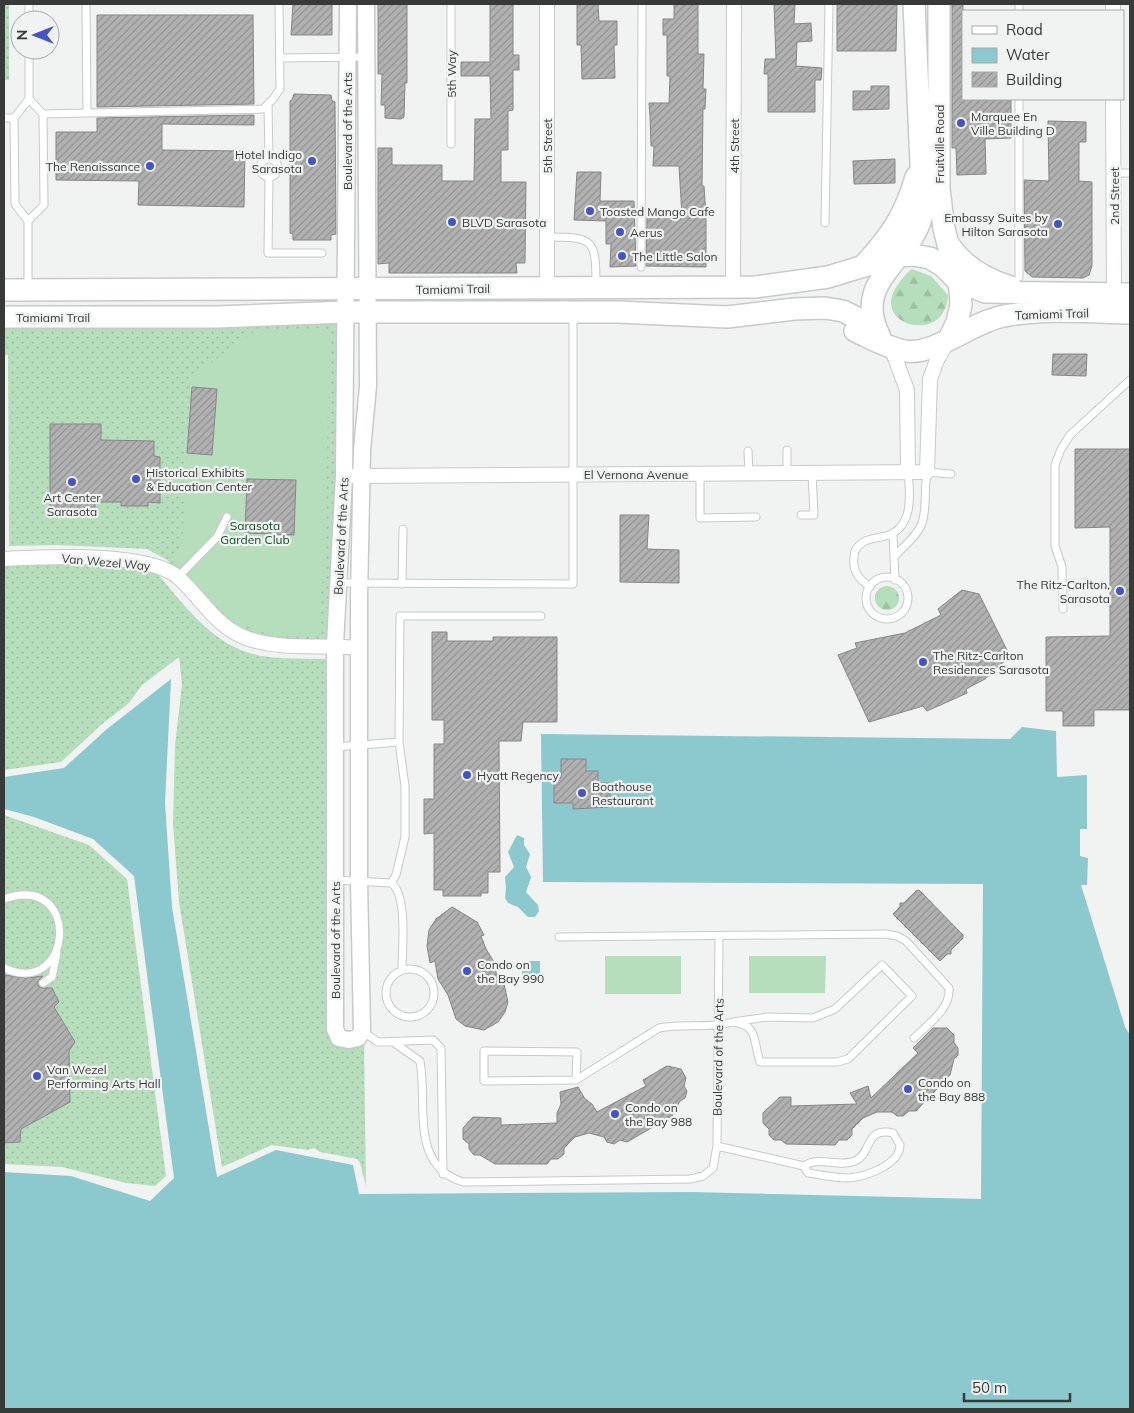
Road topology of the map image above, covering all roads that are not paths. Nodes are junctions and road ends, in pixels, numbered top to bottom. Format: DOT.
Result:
graph roads {
  1 [pos="86,4"];
  2 [pos="279,4"];
  3 [pos="348,4"];
  4 [pos="366,4"];
  5 [pos="451,4"];
  6 [pos="547,4"];
  7 [pos="642,4"];
  8 [pos="734,4"];
  9 [pos="829,4"];
  10 [pos="914,4"];
  11 [pos="939,4"];
  12 [pos="367,57"];
  13 [pos="280,58"];
  14 [pos="347,58"];
  15 [pos="29,60"];
  16 [pos="29,99"];
  17 [pos="1019,100"];
  18 [pos="1113,100"];
  19 [pos="268,104"];
  20 [pos="87,113"];
  21 [pos="43,114"];
  22 [pos="4,118"];
  23 [pos="14,118"];
  24 [pos="451,144"];
  25 [pos="920,148"];
  26 [pos="269,159"];
  27 [pos="1114,172"];
  28 [pos="1130,172"];
  29 [pos="269,177"];
  30 [pos="28,221"];
  31 [pos="825,223"];
  32 [pos="547,237"];
  33 [pos="946,238"];
  34 [pos="322,253"];
  35 [pos="897,256"];
  36 [pos="641,267"];
  37 [pos="863,268"];
  38 [pos="1019,277"];
  39 [pos="958,281"];
  40 [pos="596,287"];
  41 [pos="547,288"];
  42 [pos="733,288"];
  43 [pos="346,289"];
  44 [pos="368,289"];
  45 [pos="4,290"];
  46 [pos="28,290"];
  47 [pos="1038,294"];
  48 [pos="1122,294"];
  49 [pos="345,312"];
  50 [pos="368,312"];
  51 [pos="573,312"];
  52 [pos="1130,313"];
  53 [pos="4,317"];
  54 [pos="726,317"];
  55 [pos="876,328"];
  56 [pos="949,339"];
  57 [pos="891,347"];
  58 [pos="1130,380"];
  59 [pos="788,450"];
  60 [pos="748,451"];
  61 [pos="927,472"];
  62 [pos="812,473"];
  63 [pos="908,473"];
  64 [pos="700,474"];
  65 [pos="749,474"];
  66 [pos="787,474"];
  67 [pos="951,474"];
  68 [pos="363,475"];
  69 [pos="574,475"];
  70 [pos="344,476"];
  71 [pos="801,515"];
  72 [pos="226,517"];
  73 [pos="756,517"];
  74 [pos="403,530"];
  75 [pos="893,534"];
  76 [pos="895,556"];
  77 [pos="4,559"];
  78 [pos="178,577"];
  79 [pos="895,580"];
  80 [pos="339,583"];
  81 [pos="360,584"];
  82 [pos="402,584"];
  83 [pos="870,587"];
  84 [pos="1063,609"];
  85 [pos="541,616"];
  86 [pos="335,646"];
  87 [pos="360,648"];
  88 [pos="399,742"];
  89 [pos="360,744"];
  90 [pos="334,747"];
  91 [pos="335,880"];
  92 [pos="359,880"];
  93 [pos="391,883"];
  94 [pos="4,899"];
  95 [pos="559,937"];
  96 [pos="718,937"];
  97 [pos="59,946"];
  98 [pos="4,968"];
  99 [pos="402,970"];
  100 [pos="43,983"];
  101 [pos="733,1022"];
  102 [pos="719,1026"];
  103 [pos="362,1031"];
  104 [pos="914,1038"];
  105 [pos="394,1042"];
  106 [pos="576,1080"];
  107 [pos="717,1146"];
  108 [pos="804,1166"];
  109 [pos="443,1174"];
  1 -- 20 [label="lane"];
  2 -- 13 [label="lane"];
  3 -- 14 [label="street, Boulevard of the Arts"];
  4 -- 12 [label="street, Boulevard of the Arts"];
  5 -- 24 [label="lane, 5th Way"];
  6 -- 32 [label="street, 5th Street"];
  7 -- 36 [label="lane"];
  8 -- 42 [label="street, 4th Street"];
  9 -- 31 [label="lane"];
  10 -- 25 [label="main road, Fruitville Road"];
  11 -- 33 [label="main road, Fruitville Road"];
  12 -- 14 [label="lane"];
  12 -- 44 [label="street, Boulevard of the Arts"];
  13 -- 14 [label="lane"];
  13 -- 19 [label="lane"];
  14 -- 43 [label="street, Boulevard of the Arts"];
  15 -- 16 [label="lane"];
  16 -- 21 [label="lane"];
  16 -- 23 [label="lane"];
  17 -- 38 [label="lane"];
  18 -- 27 [label="street, 2nd Street"];
  19 -- 20 [label="lane"];
  19 -- 26 [label="lane"];
  20 -- 21 [label="lane"];
  21 -- 30 [label="lane"];
  22 -- 23 [label="lane"];
  23 -- 30 [label="lane"];
  25 -- 35 [label="main road, Fruitville Road"];
  25 -- 37 [label="main road"];
  26 -- 29 [label="lane"];
  26 -- 29 [label="lane"];
  27 -- 28 [label="lane"];
  27 -- 48 [label="street, 2nd Street"];
  29 -- 34 [label="lane"];
  30 -- 46 [label="lane"];
  32 -- 40 [label="lane"];
  32 -- 41 [label="street, 5th Street"];
  33 -- 39 [label="main road, Fruitville Road"];
  33 -- 47 [label="main road"];
  35 -- 37 [label="main road, Tamiami Trail"];
  35 -- 39 [label="main road"];
  35 -- 55 [label="main road"];
  37 -- 42 [label="main road, Tamiami Trail"];
  39 -- 47 [label="main road, Tamiami Trail"];
  39 -- 56 [label="main road"];
  40 -- 41 [label="main road, Tamiami Trail"];
  40 -- 42 [label="main road, Tamiami Trail"];
  41 -- 44 [label="main road, Tamiami Trail"];
  43 -- 44 [label="main road, Tamiami Trail"];
  43 -- 46 [label="main road, Tamiami Trail"];
  43 -- 49 [label="street, Boulevard of the Arts"];
  44 -- 50 [label="street, Boulevard of the Arts"];
  45 -- 46 [label="main road, Tamiami Trail"];
  47 -- 48 [label="main road, Tamiami Trail"];
  49 -- 50 [label="main road, Tamiami Trail"];
  49 -- 53 [label="main road, Tamiami Trail"];
  49 -- 70 [label="street, Boulevard of the Arts"];
  50 -- 51 [label="main road, Tamiami Trail"];
  50 -- 68 [label="street, Boulevard of the Arts"];
  51 -- 54 [label="main road, Tamiami Trail"];
  51 -- 69 [label="lane"];
  52 -- 56 [label="main road, Tamiami Trail"];
  54 -- 55 [label="main road, Tamiami Trail"];
  54 -- 57 [label="main road"];
  55 -- 57 [label="main road"];
  56 -- 57 [label="main road"];
  56 -- 61 [label="street"];
  57 -- 63 [label="street"];
  58 -- 84 [label="lane"];
  59 -- 66 [label="lane"];
  60 -- 65 [label="lane"];
  61 -- 63 [label="street, El Vernona Avenue"];
  61 -- 67 [label="lane"];
  61 -- 76 [label="lane"];
  62 -- 63 [label="street, El Vernona Avenue"];
  62 -- 66 [label="street, El Vernona Avenue"];
  62 -- 71 [label="lane"];
  63 -- 75 [label="lane"];
  64 -- 65 [label="street, El Vernona Avenue"];
  64 -- 69 [label="street, El Vernona Avenue"];
  64 -- 73 [label="lane"];
  65 -- 66 [label="street, El Vernona Avenue"];
  68 -- 69 [label="street, El Vernona Avenue"];
  68 -- 70 [label="street, El Vernona Avenue"];
  68 -- 81 [label="street, Boulevard of the Arts"];
  69 -- 82 [label="lane"];
  70 -- 80 [label="street, Boulevard of the Arts"];
  72 -- 78 [label="lane"];
  74 -- 82 [label="lane"];
  75 -- 76 [label="lane"];
  75 -- 83 [label="lane"];
  76 -- 79 [label="lane"];
  77 -- 78 [label="street, Van Wezel Way"];
  78 -- 86 [label="street, Van Wezel Way"];
  79 -- 83 [label="lane"];
  79 -- 83 [label="lane"];
  80 -- 81 [label="lane"];
  80 -- 86 [label="street, Boulevard of the Arts"];
  81 -- 82 [label="lane"];
  81 -- 87 [label="street, Boulevard of the Arts"];
  85 -- 88 [label="lane"];
  86 -- 87 [label="street, Van Wezel Way"];
  86 -- 90 [label="street, Boulevard of the Arts"];
  87 -- 89 [label="street, Boulevard of the Arts"];
  88 -- 89 [label="lane"];
  88 -- 93 [label="lane"];
  89 -- 90 [label="lane"];
  89 -- 92 [label="street, Boulevard of the Arts"];
  90 -- 91 [label="street, Boulevard of the Arts"];
  91 -- 92 [label="lane"];
  91 -- 103 [label="street, Boulevard of the Arts"];
  92 -- 93 [label="lane"];
  92 -- 103 [label="street, Boulevard of the Arts"];
  93 -- 99 [label="lane"];
  94 -- 97 [label="lane"];
  95 -- 96 [label="lane"];
  96 -- 102 [label="lane, Boulevard of the Arts"];
  96 -- 104 [label="lane"];
  97 -- 98 [label="lane"];
  97 -- 100 [label="lane"];
  99 -- 99 [label="lane"];
  101 -- 101 [label="lane"];
  101 -- 102 [label="lane"];
  102 -- 106 [label="lane"];
  102 -- 107 [label="lane, Boulevard of the Arts"];
  103 -- 105 [label="lane"];
  105 -- 109 [label="lane"];
  105 -- 109 [label="lane"];
  106 -- 106 [label="lane"];
  107 -- 108 [label="lane"];
  107 -- 109 [label="lane, Boulevard of the Arts"];
  108 -- 108 [label="lane"];
}
